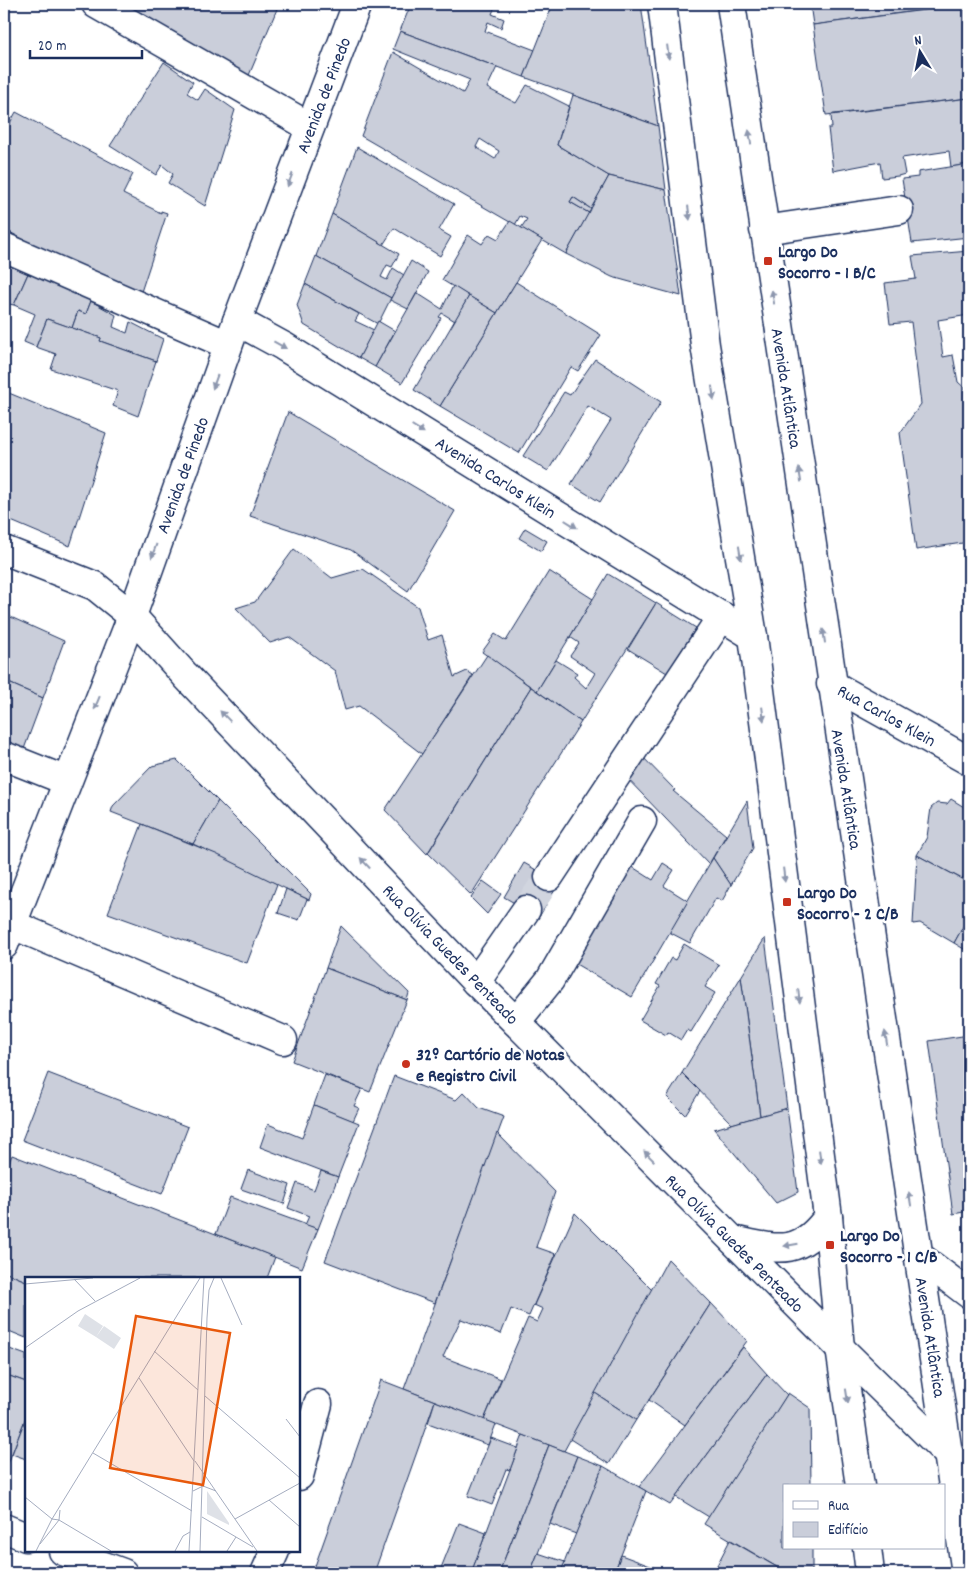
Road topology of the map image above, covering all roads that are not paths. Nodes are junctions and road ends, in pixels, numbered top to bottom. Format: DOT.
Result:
graph roads {
  1 [pos="96,4"];
  2 [pos="357,4"];
  3 [pos="662,4"];
  4 [pos="731,4"];
  5 [pos="310,127"];
  6 [pos="899,210"];
  7 [pos="764,230"];
  8 [pos="4,247"];
  9 [pos="232,333"];
  10 [pos="4,550"];
  11 [pos="132,616"];
  12 [pos="722,616"];
  13 [pos="753,636"];
  14 [pos="832,684"];
  15 [pos="4,756"];
  16 [pos="969,761"];
  17 [pos="67,780"];
  18 [pos="642,821"];
  19 [pos="549,877"];
  20 [pos="526,910"];
  21 [pos="6,930"];
  22 [pos="476,982"];
  23 [pos="516,1022"];
  24 [pos="282,1040"];
  25 [pos="828,1217"];
  26 [pos="733,1240"];
  27 [pos="919,1256"];
  28 [pos="969,1294"];
  29 [pos="840,1348"];
  30 [pos="318,1404"];
  31 [pos="949,1455"];
  32 [pos="300,1472"];
  33 [pos="969,1475"];
  34 [pos="860,1484"];
  35 [pos="4,1528"];
  36 [pos="25,1537"];
  37 [pos="867,1550"];
  38 [pos="66,1552"];
  39 [pos="275,1552"];
  40 [pos="123,1573"];
  41 [pos="265,1573"];
  42 [pos="870,1573"];
  43 [pos="966,1573"];
  1 -- 5 [label="main road"];
  2 -- 5 [label="main road, Avenida de Pinedo"];
  3 -- 13 [label="main road, one-way"];
  7 -- 4 [label="main road, Avenida Atlântica, one-way"];
  5 -- 9 [label="main road, Avenida de Pinedo, one-way"];
  6 -- 7 [label="main road"];
  14 -- 7 [label="main road, Avenida Atlântica, one-way"];
  8 -- 9 [label="main road, Avenida Carlos Klein"];
  9 -- 11 [label="main road, Avenida de Pinedo, one-way"];
  9 -- 12 [label="main road, Avenida Carlos Klein, one-way"];
  10 -- 11 [label="main road, Rua Olívia Guedes Penteado"];
  11 -- 17 [label="main road, Avenida de Pinedo, one-way"];
  22 -- 11 [label="main road, Rua Olívia Guedes Penteado, one-way"];
  12 -- 13 [label="main road, Avenida Carlos Klein"];
  12 -- 19 [label="main road"];
  13 -- 25 [label="main road, one-way"];
  14 -- 16 [label="main road, Rua Carlos Klein"];
  27 -- 14 [label="main road, Avenida Atlântica, one-way"];
  15 -- 17 [label="main road"];
  17 -- 21 [label="main road, Avenida de Pinedo"];
  18 -- 23 [label="main road"];
  20 -- 22 [label="main road"];
  21 -- 24 [label="main road"];
  22 -- 23 [label="main road, Rua Olívia Guedes Penteado"];
  26 -- 23 [label="main road, Rua Olívia Guedes Penteado, one-way"];
  25 -- 26 [label="main road, one-way"];
  25 -- 29 [label="main road"];
  26 -- 29 [label="main road, Rua Olívia Guedes Penteado"];
  27 -- 28 [label="main road"];
  27 -- 31 [label="main road, Avenida Atlântica"];
  29 -- 31 [label="main road, Rua Olívia Guedes Penteado"];
  29 -- 34 [label="main road, one-way"];
  30 -- 32 [label="main road"];
  31 -- 33 [label="main road, Rua Olívia Guedes Penteado"];
  31 -- 43 [label="main road, Avenida Atlântica"];
  35 -- 36 [label="main road"];
  37 -- 42 [label="main road"];
  38 -- 40 [label="main road"];
  39 -- 41 [label="main road"];
}
